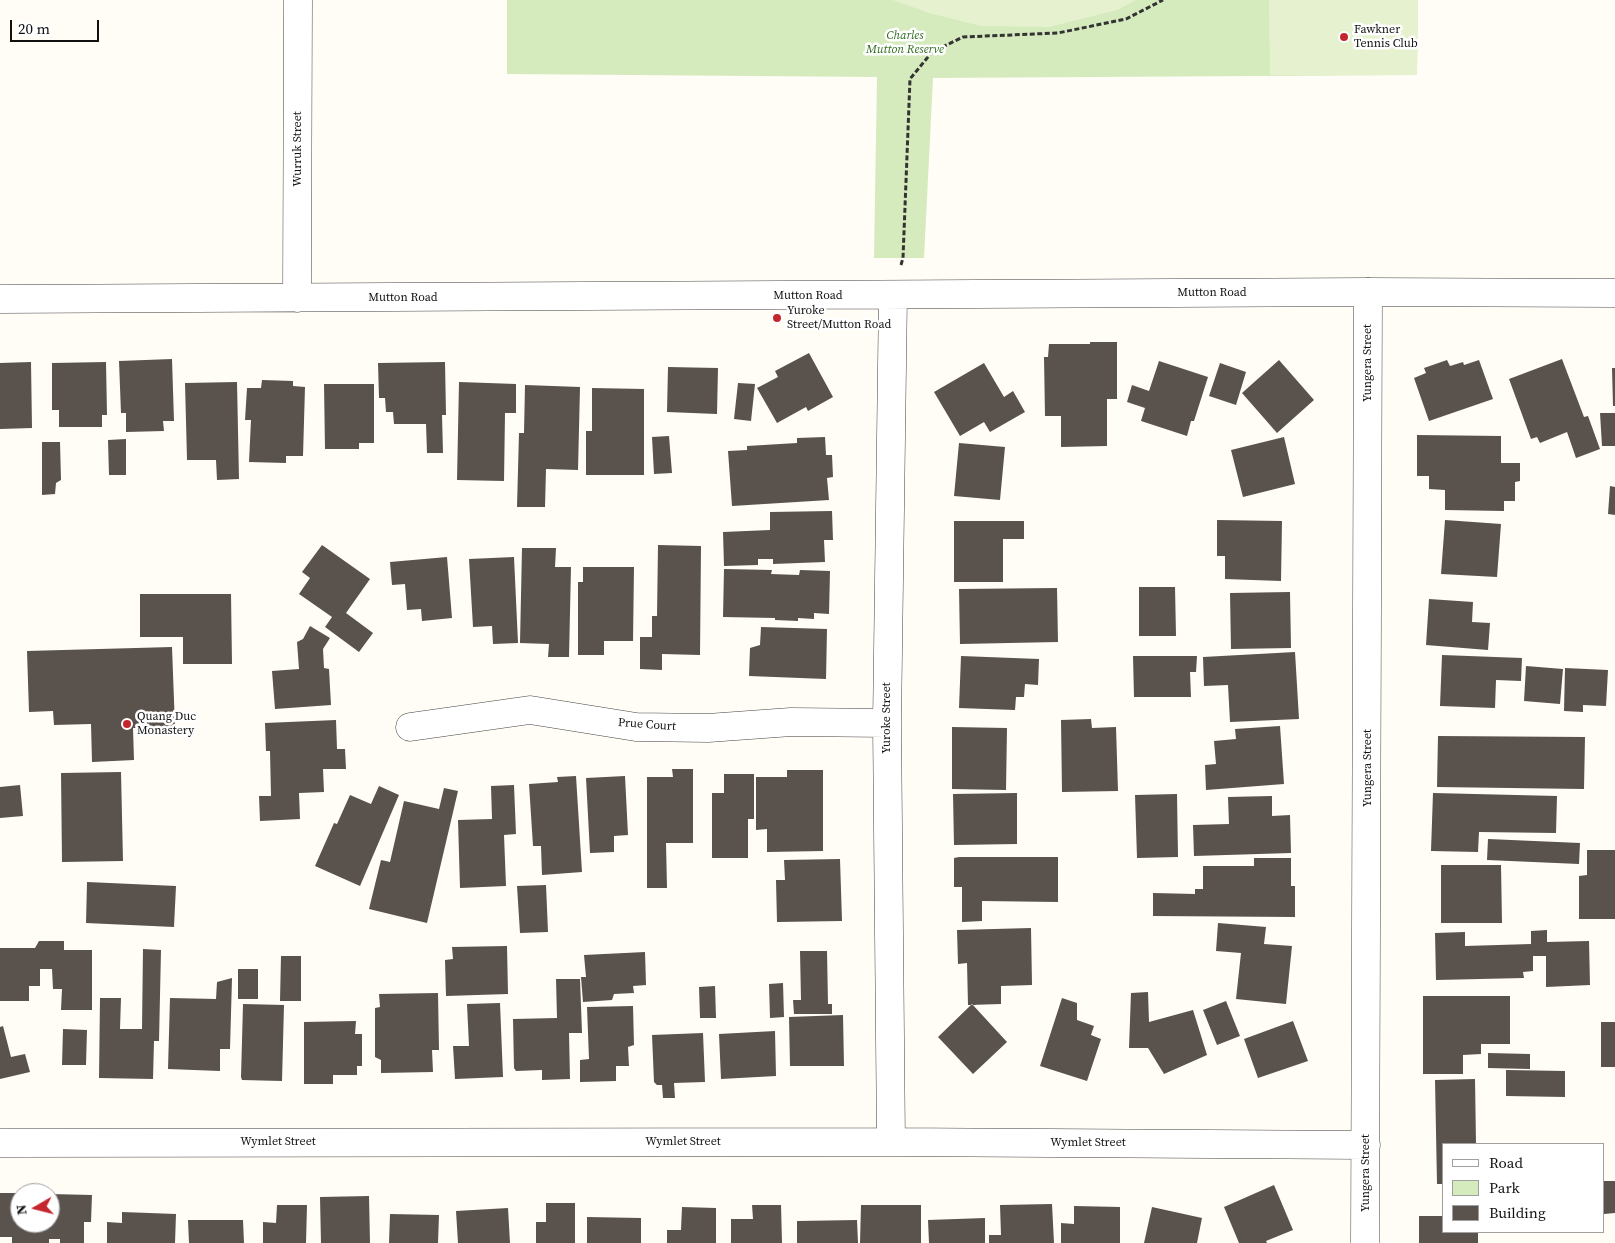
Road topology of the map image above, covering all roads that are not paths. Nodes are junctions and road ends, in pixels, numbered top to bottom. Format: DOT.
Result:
graph roads {
  1 [pos="298,0"];
  2 [pos="1368,292"];
  3 [pos="1615,293"];
  4 [pos="893,295"];
  5 [pos="297,298"];
  6 [pos="0,299"];
  7 [pos="887,723"];
  8 [pos="410,727"];
  9 [pos="891,1142"];
  10 [pos="0,1143"];
  11 [pos="1366,1145"];
  12 [pos="1365,1243"];
  1 -- 5 [label="street, Wurruk Street"];
  2 -- 3 [label="street, Mutton Road"];
  2 -- 4 [label="street, Mutton Road"];
  2 -- 11 [label="street, Yungera Street"];
  4 -- 5 [label="street, Mutton Road"];
  4 -- 7 [label="street, Yuroke Street"];
  5 -- 6 [label="street, Mutton Road"];
  7 -- 8 [label="street, Prue Court"];
  7 -- 9 [label="street, Yuroke Street"];
  9 -- 10 [label="street, Wymlet Street"];
  9 -- 11 [label="street, Wymlet Street"];
  11 -- 12 [label="street, Yungera Street"];
}
